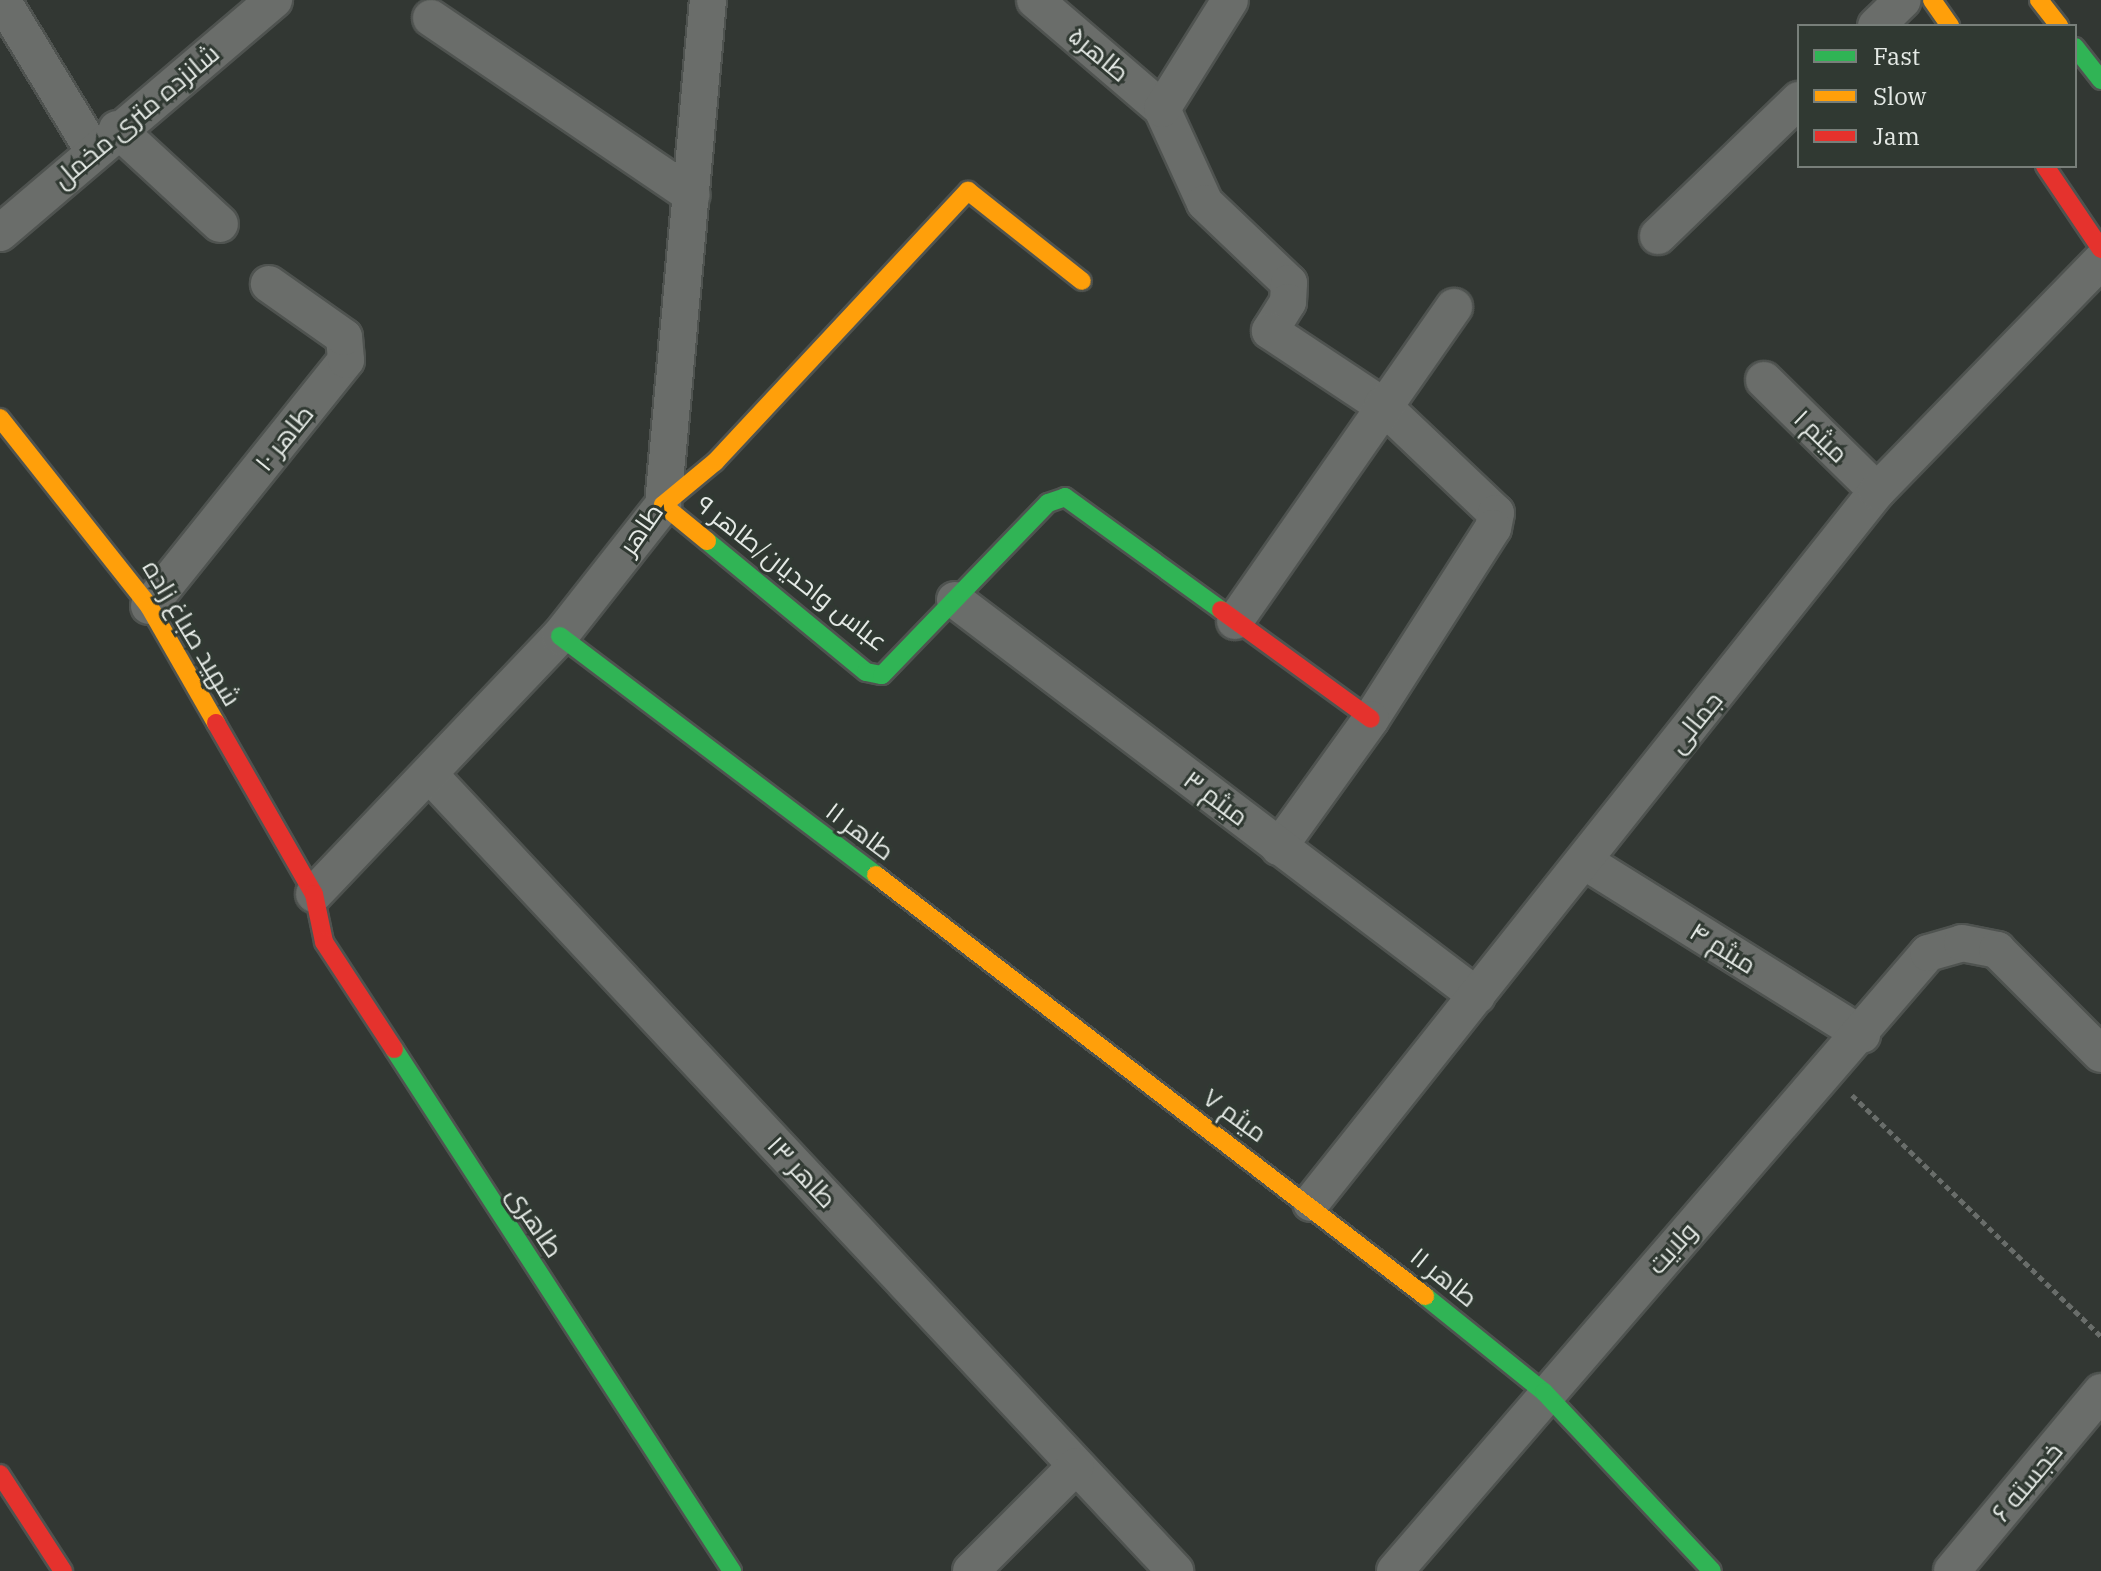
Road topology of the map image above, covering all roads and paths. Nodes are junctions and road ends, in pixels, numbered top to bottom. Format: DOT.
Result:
graph roads {
  1 [pos="2,0"];
  2 [pos="274,0"];
  3 [pos="708,0"];
  4 [pos="1035,0"];
  5 [pos="1230,0"];
  6 [pos="1903,0"];
  7 [pos="1932,0"];
  8 [pos="2039,0"];
  9 [pos="431,18"];
  10 [pos="1878,24"];
  11 [pos="1949,24"];
  12 [pos="2057,24"];
  13 [pos="2077,50"];
  14 [pos="2101,80"];
  15 [pos="1797,102"];
  16 [pos="1162,109"];
  17 [pos="105,140"];
  18 [pos="2046,168"];
  19 [pos="691,195"];
  20 [pos="220,224"];
  21 [pos="0,233"];
  22 [pos="1658,236"];
  23 [pos="2101,249"];
  24 [pos="2101,261"];
  25 [pos="1082,281"];
  26 [pos="269,284"];
  27 [pos="1454,307"];
  28 [pos="1764,380"];
  29 [pos="1382,405"];
  30 [pos="0,418"];
  31 [pos="1877,491"];
  32 [pos="663,505"];
  33 [pos="955,600"];
  34 [pos="149,606"];
  35 [pos="1235,621"];
  36 [pos="560,636"];
  37 [pos="1371,719"];
  38 [pos="429,774"];
  39 [pos="1279,847"];
  40 [pos="1584,861"];
  41 [pos="314,894"];
  42 [pos="1477,996"];
  43 [pos="1862,1035"];
  44 [pos="2101,1054"];
  45 [pos="1129,1068"];
  46 [pos="1828,1072"];
  47 [pos="1311,1203"];
  48 [pos="2101,1336"];
  49 [pos="1544,1392"];
  50 [pos="2101,1392"];
  51 [pos="1076,1466"];
  52 [pos="0,1474"];
  53 [pos="63,1571"];
  54 [pos="732,1571"];
  55 [pos="971,1571"];
  56 [pos="1175,1571"];
  57 [pos="1395,1571"];
  58 [pos="1712,1571"];
  59 [pos="1952,1571"];
  1 -- 17 [label="street"];
  2 -- 17 [label="street, شانزده متری مخمل"];
  3 -- 19 [label="street, طاهر"];
  4 -- 16 [label="street, طاهر۵"];
  5 -- 16 [label="street"];
  6 -- 10 [label="street"];
  7 -- 11 [label="street"];
  8 -- 12 [label="street"];
  9 -- 19 [label="street"];
  13 -- 14 [label="street"];
  15 -- 22 [label="street"];
  16 -- 29 [label="street"];
  17 -- 20 [label="street"];
  17 -- 21 [label="street, شانزده متری مخمل"];
  18 -- 23 [label="street"];
  19 -- 32 [label="street, طاهر"];
  24 -- 31 [label="street, جمالی"];
  25 -- 32 [label="street"];
  26 -- 34 [label="street, طاهر ۱۰"];
  27 -- 29 [label="street"];
  28 -- 31 [label="street, میثم ۱"];
  29 -- 35 [label="street"];
  29 -- 37 [label="street"];
  30 -- 34 [label="street, شهید صباغ زاده"];
  31 -- 40 [label="street, جمالی"];
  32 -- 33 [label="street, عباس واحدیان/طاهر ۹"];
  32 -- 36 [label="street, طاهر"];
  33 -- 35 [label="street, عباس واحدیان/طاهر ۹"];
  33 -- 39 [label="street, میثم ۳"];
  34 -- 41 [label="street, شهید صباغ زاده"];
  35 -- 37 [label="street"];
  36 -- 38 [label="street, طاهر"];
  36 -- 45 [label="street, طاهر ۱۱"];
  37 -- 39 [label="street"];
  38 -- 41 [label="street, طاهر"];
  38 -- 51 [label="street, طاهر ۱۳"];
  39 -- 42 [label="street, میثم ۳"];
  40 -- 42 [label="street, جمالی"];
  40 -- 43 [label="street, میثم ۴"];
  41 -- 54 [label="street, طاهری"];
  42 -- 47 [label="street, جمالی"];
  43 -- 44 [label="street, ولایت"];
  43 -- 46 [label="street, ولایت"];
  45 -- 47 [label="street, میثم ۷"];
  46 -- 48 [label="path"];
  46 -- 49 [label="street, ولایت"];
  47 -- 49 [label="street, طاهر ۱۱"];
  49 -- 57 [label="street, ولایت"];
  49 -- 58 [label="street, طاهر ۱۱"];
  50 -- 59 [label="street, خجسته ۶"];
  51 -- 55 [label="street"];
  51 -- 56 [label="street, طاهر ۱۳"];
  52 -- 53 [label="street"];
}
